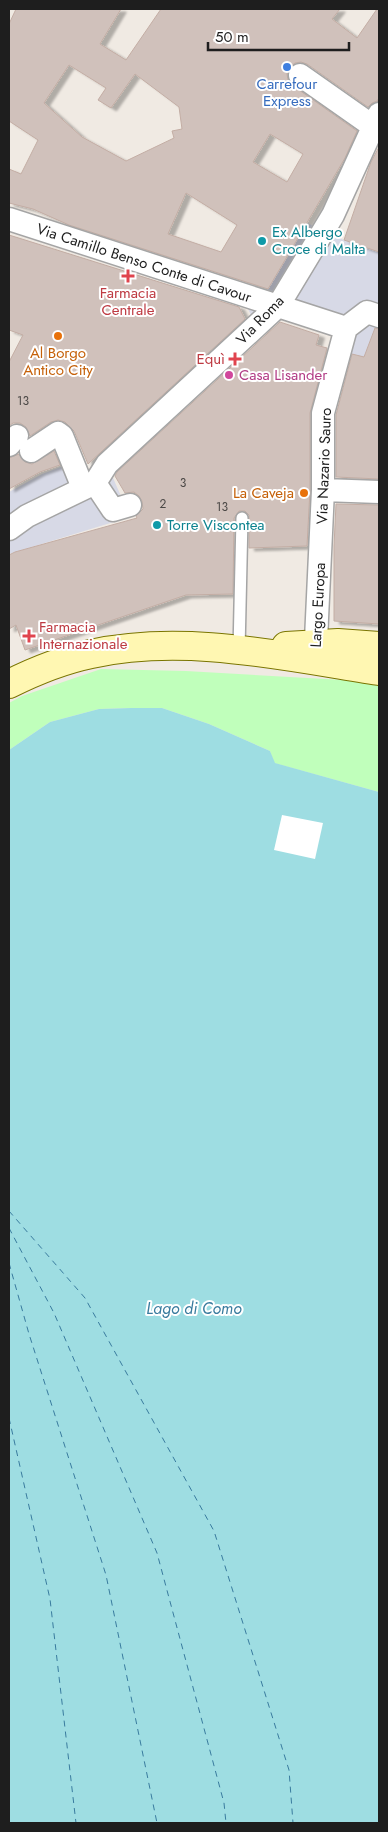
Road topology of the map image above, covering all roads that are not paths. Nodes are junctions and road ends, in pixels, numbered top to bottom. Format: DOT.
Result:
graph roads {
  1 [pos="300,76"];
  2 [pos="377,120"];
  3 [pos="9,219"];
  4 [pos="278,306"];
  5 [pos="379,316"];
  6 [pos="346,328"];
  7 [pos="19,444"];
  8 [pos="89,486"];
  9 [pos="323,490"];
  10 [pos="379,492"];
  11 [pos="130,505"];
  12 [pos="242,518"];
  13 [pos="9,529"];
  14 [pos="321,548"];
  15 [pos="379,646"];
  16 [pos="241,650"];
  17 [pos="315,652"];
  18 [pos="379,671"];
  19 [pos="9,684"];
  1 -- 2 [label="street"];
  2 -- 4 [label="street, Via Roma"];
  3 -- 4 [label="street, Via Camillo Benso Conte di Cavour"];
  4 -- 6 [label="street, Via Camillo Benso Conte di Cavour"];
  4 -- 8 [label="street, Via Roma"];
  5 -- 6 [label="street"];
  6 -- 9 [label="street, Via Nazario Sauro"];
  7 -- 8 [label="street"];
  8 -- 11 [label="street"];
  8 -- 13 [label="street"];
  9 -- 10 [label="street"];
  9 -- 14 [label="street, Via Nazario Sauro"];
  12 -- 16 [label="lane"];
  14 -- 17 [label="street, Largo Europa"];
  15 -- 17 [label="main road"];
  16 -- 17 [label="main road"];
  16 -- 19 [label="main road"];
  17 -- 18 [label="main road"];
}
